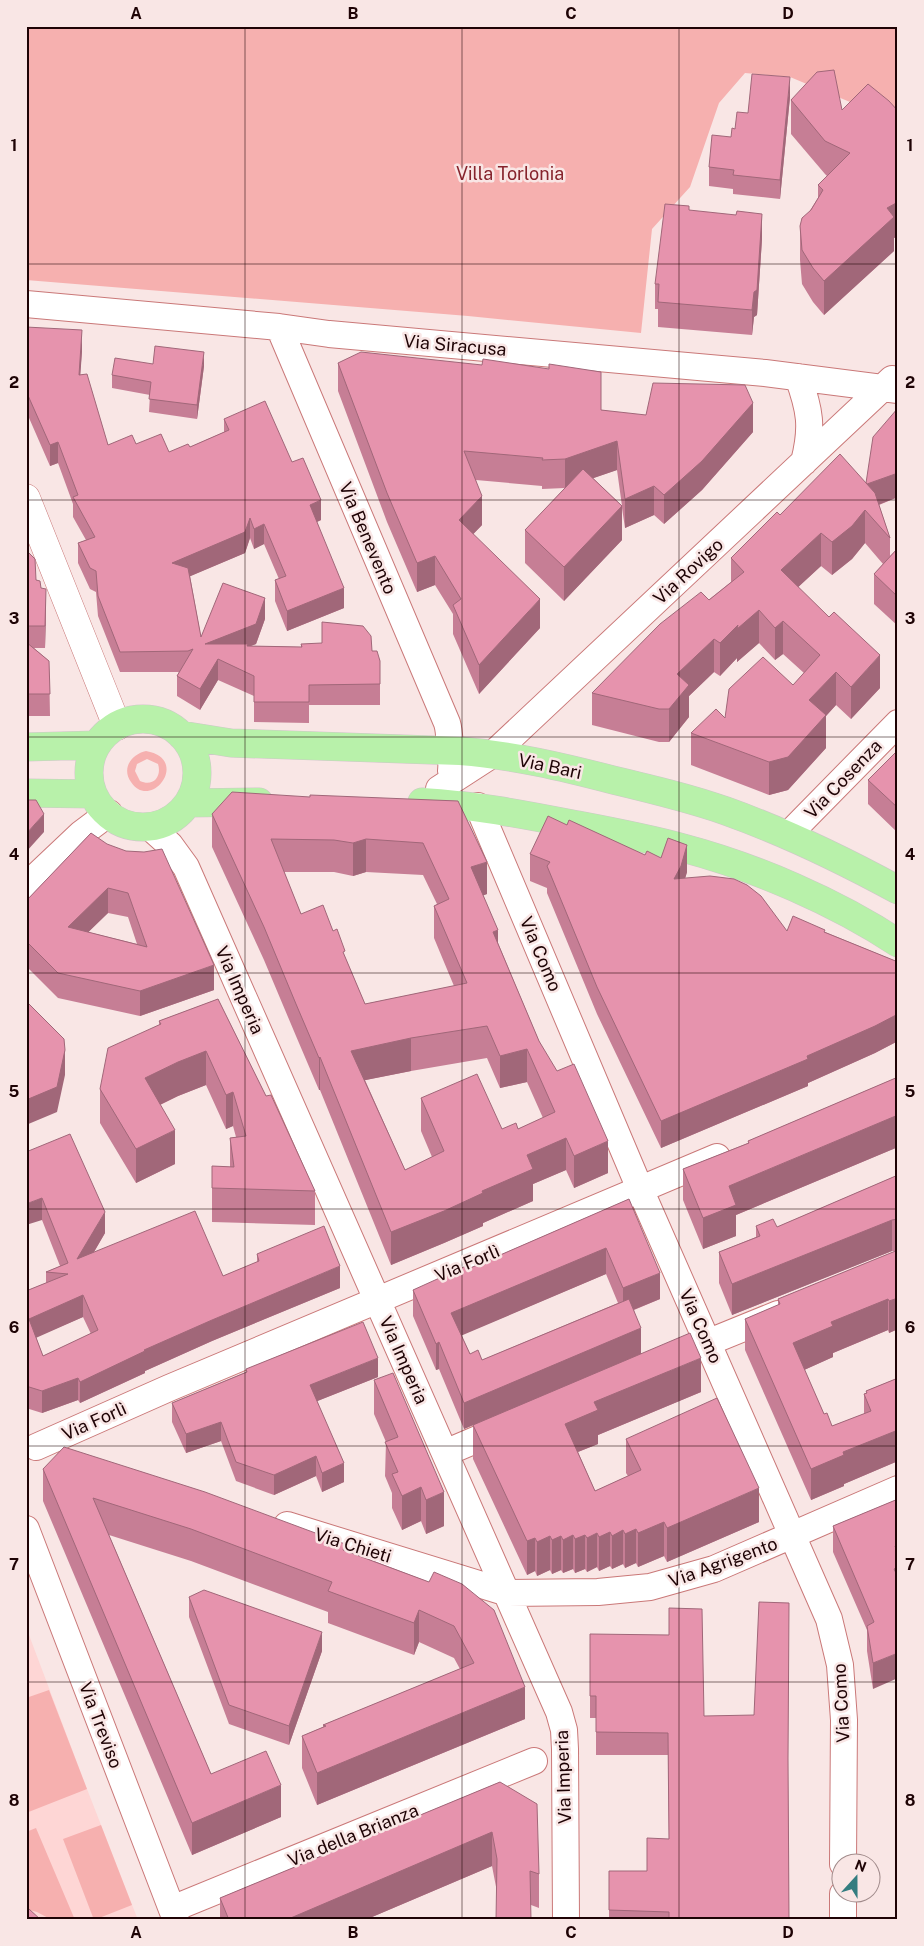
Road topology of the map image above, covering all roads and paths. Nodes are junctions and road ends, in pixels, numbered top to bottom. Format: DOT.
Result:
graph roads {
  1 [pos="26,304"];
  2 [pos="279,327"];
  3 [pos="798,377"];
  4 [pos="893,383"];
  5 [pos="804,462"];
  6 [pos="26,498"];
  7 [pos="898,723"];
  8 [pos="117,726"];
  9 [pos="181,735"];
  10 [pos="96,745"];
  11 [pos="26,747"];
  12 [pos="450,750"];
  13 [pos="493,754"];
  14 [pos="26,793"];
  15 [pos="417,797"];
  16 [pos="188,802"];
  17 [pos="287,802"];
  18 [pos="101,803"];
  19 [pos="478,806"];
  20 [pos="150,827"];
  21 [pos="788,835"];
  22 [pos="26,886"];
  23 [pos="898,890"];
  24 [pos="898,943"];
  25 [pos="735,1149"];
  26 [pos="640,1189"];
  27 [pos="378,1301"];
  28 [pos="799,1306"];
  29 [pos="708,1343"];
  30 [pos="668,1359"];
  31 [pos="525,1419"];
  32 [pos="31,1445"];
  33 [pos="444,1453"];
  34 [pos="74,1458"];
  35 [pos="898,1489"];
  36 [pos="261,1516"];
  37 [pos="26,1529"];
  38 [pos="794,1536"];
  39 [pos="508,1593"];
  40 [pos="534,1761"];
  41 [pos="843,1854"];
  42 [pos="843,1904"];
  43 [pos="174,1914"];
  44 [pos="566,1920"];
  45 [pos="844,1920"];
  1 -- 2 [label="street, Via Siracusa"];
  2 -- 3 [label="street, Via Siracusa"];
  2 -- 12 [label="street, Via Benevento"];
  3 -- 4 [label="street, Via Siracusa"];
  3 -- 5 [label="street"];
  4 -- 5 [label="street, Via Rovigo"];
  5 -- 13 [label="street, Via Rovigo"];
  6 -- 8 [label="street"];
  7 -- 21 [label="street, Via Cosenza"];
  8 -- 9 [label="main road"];
  8 -- 10 [label="main road"];
  9 -- 12 [label="main road, Via Bari"];
  9 -- 16 [label="main road"];
  10 -- 11 [label="main road"];
  10 -- 18 [label="main road"];
  12 -- 13 [label="main road, Via Bari"];
  12 -- 15 [label="street, Via Benevento"];
  13 -- 15 [label="street, Via Rovigo"];
  13 -- 21 [label="main road, Via Bari"];
  14 -- 18 [label="main road"];
  15 -- 19 [label="main road"];
  16 -- 17 [label="main road"];
  16 -- 20 [label="main road"];
  18 -- 20 [label="main road"];
  18 -- 22 [label="street"];
  19 -- 24 [label="main road"];
  19 -- 26 [label="street, Via Como"];
  20 -- 27 [label="street, Via Imperia"];
  21 -- 23 [label="main road, Via Bari"];
  25 -- 26 [label="street, Via Forlì"];
  26 -- 27 [label="street, Via Forlì"];
  26 -- 29 [label="street, Via Como"];
  27 -- 32 [label="street, Via Forlì"];
  27 -- 33 [label="street, Via Imperia"];
  28 -- 29 [label="street"];
  29 -- 30 [label="street"];
  29 -- 38 [label="street, Via Como"];
  31 -- 33 [label="street"];
  32 -- 34 [label="street"];
  33 -- 39 [label="street, Via Imperia"];
  35 -- 38 [label="street, Via Agrigento"];
  36 -- 39 [label="street, Via Chieti"];
  37 -- 43 [label="street, Via Treviso"];
  38 -- 39 [label="street, Via Agrigento"];
  38 -- 41 [label="street, Via Como"];
  39 -- 44 [label="street, Via Imperia"];
  40 -- 43 [label="street, Via della Brianza"];
  42 -- 45 [label="street"];
}
